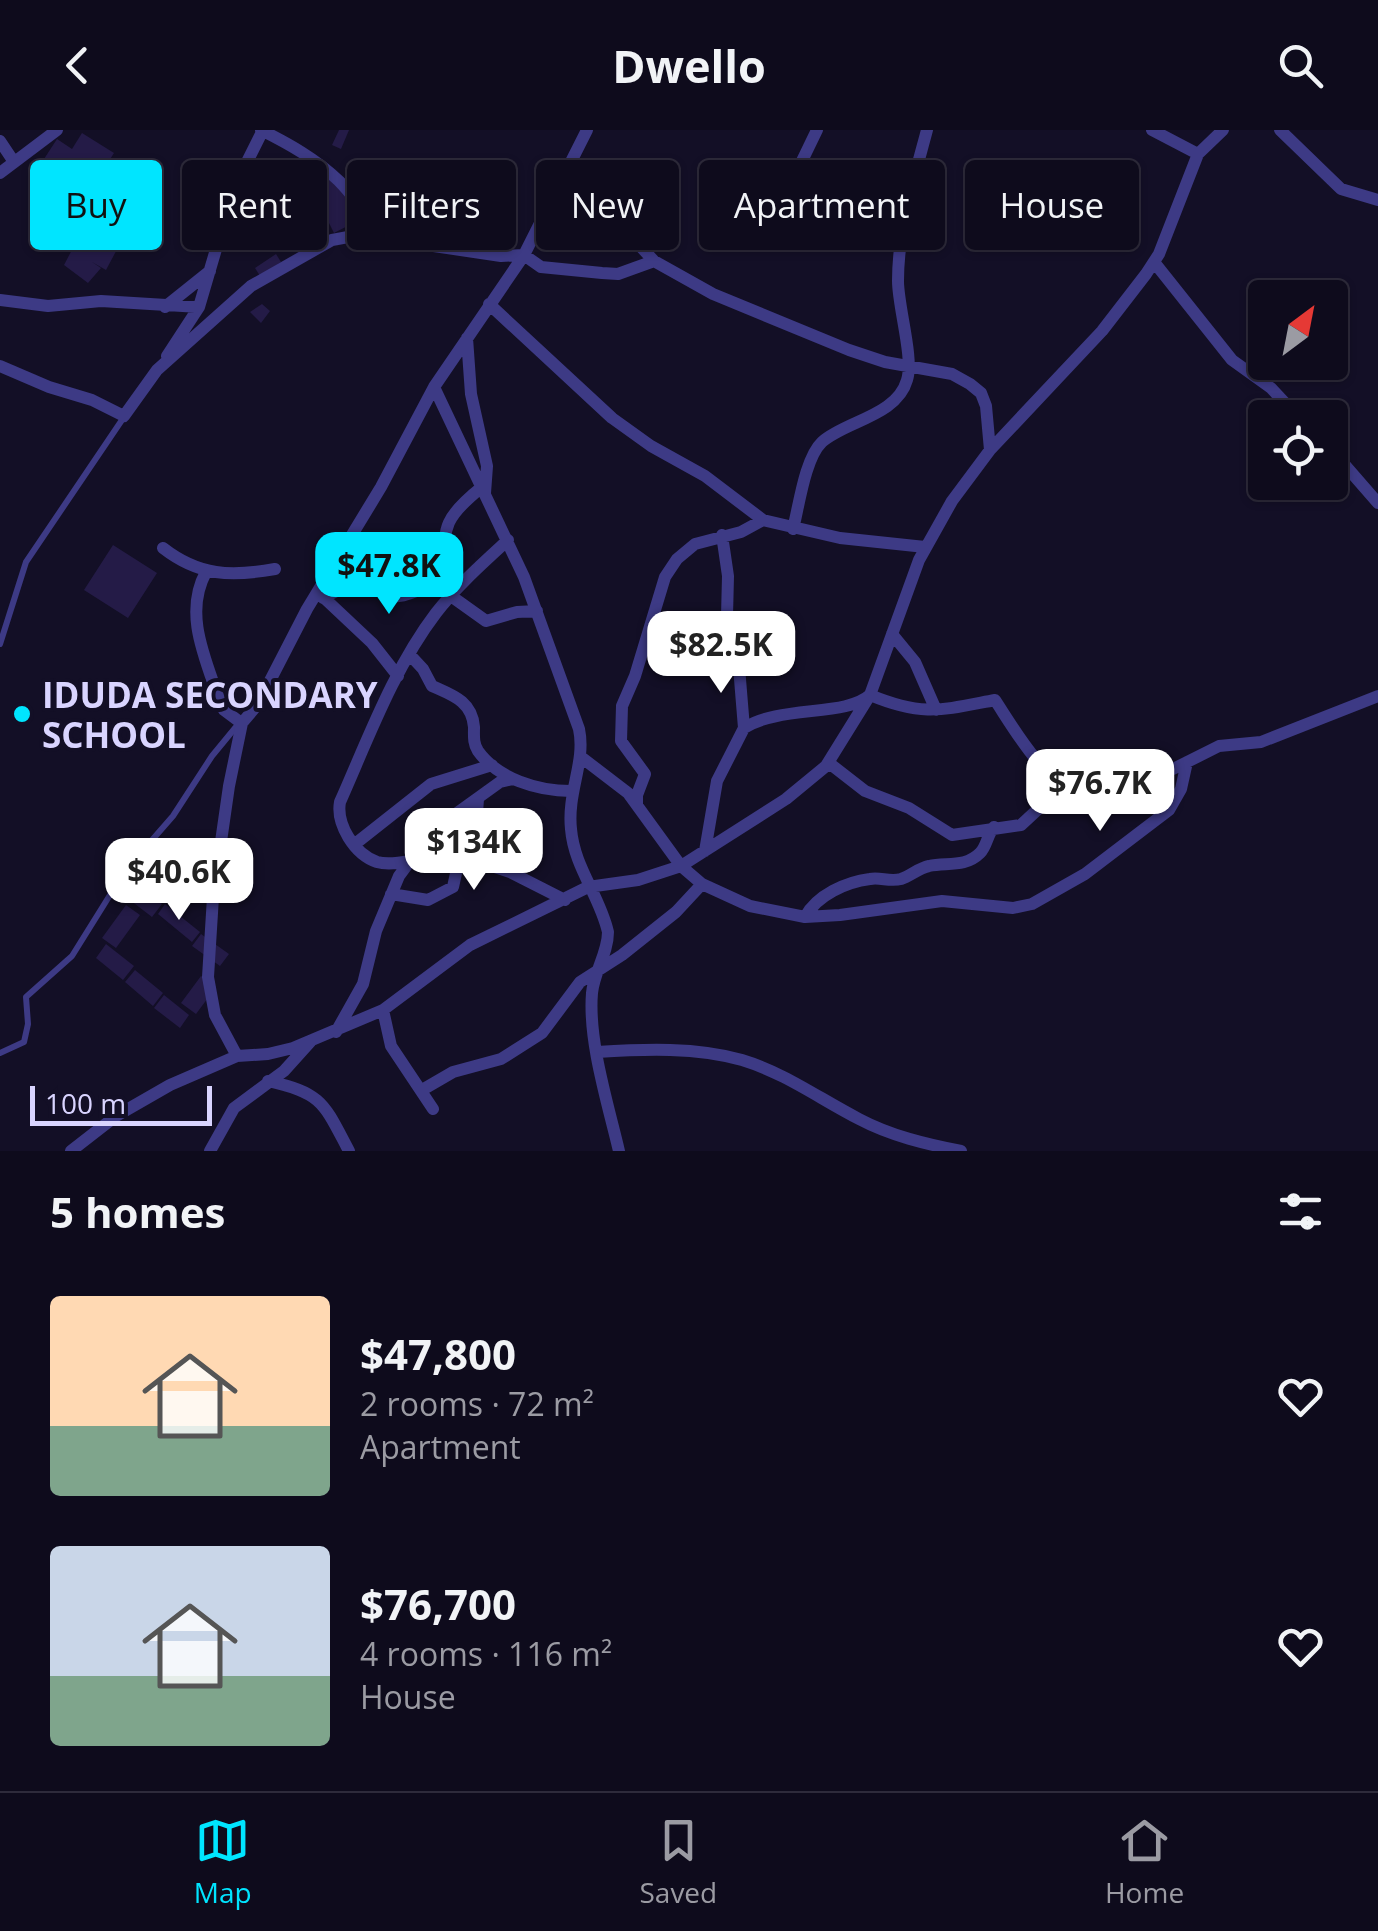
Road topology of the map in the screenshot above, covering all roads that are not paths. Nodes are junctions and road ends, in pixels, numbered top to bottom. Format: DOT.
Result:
graph roads {
  1 [pos="57,130"];
  2 [pos="262,130"];
  3 [pos="587,130"];
  4 [pos="816,130"];
  5 [pos="926,130"];
  6 [pos="1152,130"];
  7 [pos="1280,130"];
  8 [pos="1216,132"];
  9 [pos="0,140"];
  10 [pos="1198,154"];
  11 [pos="573,160"];
  12 [pos="802,160"];
  13 [pos="14,162"];
  14 [pos="0,173"];
  15 [pos="347,190"];
  16 [pos="1378,200"];
  17 [pos="536,232"];
  18 [pos="347,236"];
  19 [pos="461,250"];
  20 [pos="644,250"];
  21 [pos="524,255"];
  22 [pos="654,261"];
  23 [pos="1154,262"];
  24 [pos="211,270"];
  25 [pos="0,300"];
  26 [pos="490,304"];
  27 [pos="165,306"];
  28 [pos="199,307"];
  29 [pos="467,338"];
  30 [pos="0,366"];
  31 [pos="908,366"];
  32 [pos="157,370"];
  33 [pos="434,387"];
  34 [pos="1282,400"];
  35 [pos="124,416"];
  36 [pos="990,450"];
  37 [pos="1348,469"];
  38 [pos="484,490"];
  39 [pos="1378,503"];
  40 [pos="763,520"];
  41 [pos="793,529"];
  42 [pos="722,535"];
  43 [pos="350,537"];
  44 [pos="508,540"];
  45 [pos="925,547"];
  46 [pos="162,548"];
  47 [pos="275,569"];
  48 [pos="206,572"];
  49 [pos="445,577"];
  50 [pos="321,595"];
  51 [pos="448,599"];
  52 [pos="537,611"];
  53 [pos="892,634"];
  54 [pos="0,644"];
  55 [pos="410,655"];
  56 [pos="398,676"];
  57 [pos="870,695"];
  58 [pos="1378,696"];
  59 [pos="936,710"];
  60 [pos="240,722"];
  61 [pos="744,728"];
  62 [pos="580,756"];
  63 [pos="1186,762"];
  64 [pos="829,763"];
  65 [pos="492,765"];
  66 [pos="512,779"];
  67 [pos="1063,786"];
  68 [pos="571,791"];
  69 [pos="478,799"];
  70 [pos="638,805"];
  71 [pos="994,827"];
  72 [pos="356,844"];
  73 [pos="705,852"];
  74 [pos="462,856"];
  75 [pos="410,861"];
  76 [pos="681,866"];
  77 [pos="702,884"];
  78 [pos="588,887"];
  79 [pos="391,894"];
  80 [pos="564,900"];
  81 [pos="805,916"];
  82 [pos="597,969"];
  83 [pos="383,1010"];
  84 [pos="336,1032"];
  85 [pos="312,1039"];
  86 [pos="597,1052"];
  87 [pos="0,1053"];
  88 [pos="236,1056"];
  89 [pos="268,1081"];
  90 [pos="422,1090"];
  91 [pos="433,1109"];
  92 [pos="71,1151"];
  93 [pos="210,1151"];
  94 [pos="349,1151"];
  95 [pos="620,1151"];
  96 [pos="961,1151"];
  1 -- 13 [label="street"];
  2 -- 15 [label="street"];
  2 -- 24 [label="street"];
  3 -- 11 [label="street"];
  4 -- 12 [label="street"];
  5 -- 31 [label="street"];
  6 -- 10 [label="street"];
  7 -- 16 [label="street"];
  8 -- 10 [label="street"];
  9 -- 13 [label="street"];
  10 -- 23 [label="street"];
  13 -- 14 [label="street"];
  17 -- 21 [label="street"];
  18 -- 32 [label="street"];
  19 -- 21 [label="street"];
  20 -- 22 [label="street"];
  21 -- 22 [label="street"];
  21 -- 26 [label="street"];
  22 -- 31 [label="street"];
  23 -- 34 [label="street"];
  23 -- 36 [label="street"];
  24 -- 27 [label="street"];
  24 -- 28 [label="street"];
  25 -- 27 [label="street"];
  26 -- 29 [label="street"];
  26 -- 40 [label="street"];
  27 -- 28 [label="street"];
  28 -- 32 [label="street"];
  29 -- 33 [label="street"];
  29 -- 38 [label="street"];
  30 -- 35 [label="street"];
  31 -- 36 [label="street"];
  31 -- 41 [label="street"];
  32 -- 35 [label="street"];
  33 -- 38 [label="street"];
  33 -- 43 [label="street"];
  35 -- 54 [label="lane"];
  36 -- 45 [label="street"];
  37 -- 39 [label="street"];
  38 -- 44 [label="street"];
  38 -- 49 [label="street"];
  40 -- 41 [label="street"];
  40 -- 42 [label="street"];
  41 -- 45 [label="street"];
  42 -- 61 [label="street"];
  42 -- 70 [label="street"];
  43 -- 49 [label="street"];
  43 -- 50 [label="street"];
  44 -- 51 [label="street"];
  44 -- 52 [label="street"];
  45 -- 53 [label="street"];
  46 -- 48 [label="street"];
  47 -- 48 [label="street"];
  48 -- 60 [label="street"];
  49 -- 50 [label="street"];
  49 -- 51 [label="street"];
  50 -- 56 [label="street"];
  50 -- 88 [label="street"];
  51 -- 52 [label="street"];
  51 -- 55 [label="street"];
  52 -- 62 [label="street"];
  53 -- 57 [label="street"];
  53 -- 59 [label="street"];
  55 -- 56 [label="street"];
  55 -- 65 [label="street"];
  56 -- 72 [label="street"];
  57 -- 59 [label="street"];
  57 -- 61 [label="street"];
  57 -- 64 [label="street"];
  58 -- 63 [label="street"];
  59 -- 67 [label="street"];
  60 -- 87 [label="lane"];
  61 -- 73 [label="street"];
  62 -- 68 [label="street"];
  62 -- 70 [label="street"];
  63 -- 67 [label="street"];
  63 -- 81 [label="street"];
  64 -- 71 [label="street"];
  64 -- 73 [label="street"];
  65 -- 66 [label="street"];
  65 -- 72 [label="street"];
  66 -- 68 [label="street"];
  66 -- 69 [label="street"];
  67 -- 71 [label="street"];
  68 -- 78 [label="street"];
  69 -- 74 [label="street"];
  69 -- 75 [label="street"];
  70 -- 76 [label="street"];
  71 -- 81 [label="street"];
  72 -- 75 [label="street"];
  73 -- 76 [label="street"];
  74 -- 79 [label="street"];
  74 -- 80 [label="street"];
  75 -- 79 [label="street"];
  76 -- 77 [label="street"];
  76 -- 78 [label="street"];
  77 -- 81 [label="street"];
  77 -- 82 [label="street"];
  78 -- 80 [label="street"];
  78 -- 82 [label="street"];
  79 -- 84 [label="street"];
  80 -- 83 [label="street"];
  82 -- 86 [label="street"];
  82 -- 90 [label="street"];
  83 -- 84 [label="street"];
  83 -- 90 [label="street"];
  84 -- 85 [label="street"];
  85 -- 88 [label="street"];
  85 -- 89 [label="street"];
  86 -- 95 [label="street"];
  86 -- 96 [label="street"];
  88 -- 92 [label="street"];
  89 -- 93 [label="street"];
  89 -- 94 [label="street"];
  90 -- 91 [label="street"];
}
